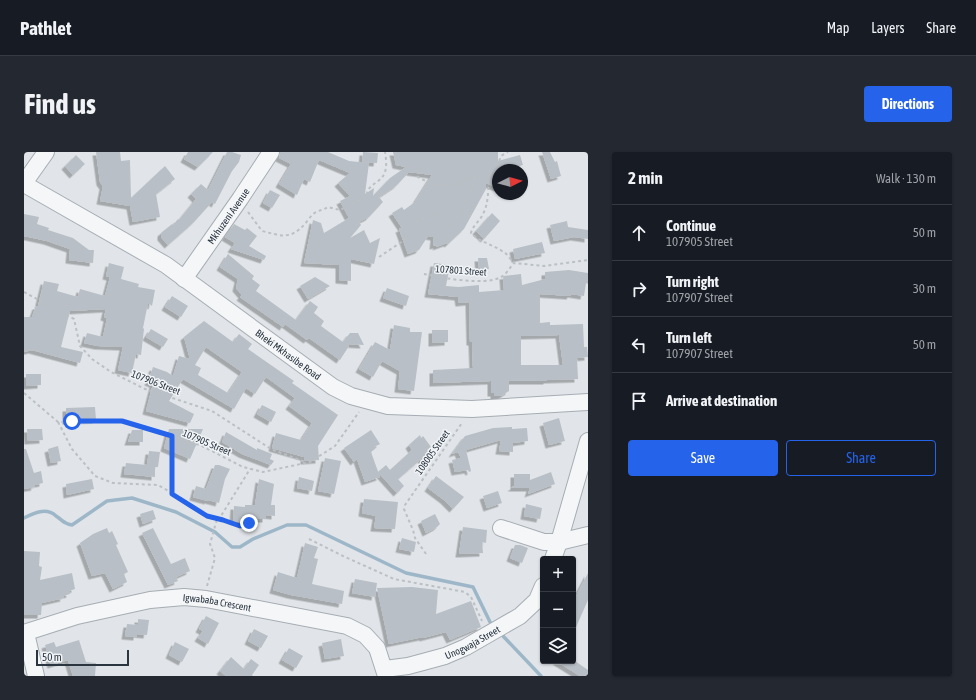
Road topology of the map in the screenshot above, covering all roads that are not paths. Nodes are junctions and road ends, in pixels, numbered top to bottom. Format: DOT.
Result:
graph roads {
  1 [pos="46,152"];
  2 [pos="271,152"];
  3 [pos="24,184"];
  4 [pos="184,279"];
  5 [pos="588,402"];
  6 [pos="588,442"];
  7 [pos="501,528"];
  8 [pos="588,535"];
  9 [pos="560,542"];
  10 [pos="554,556"];
  11 [pos="540,592"];
  12 [pos="25,633"];
  13 [pos="385,673"];
  14 [pos="36,676"];
  1 -- 3 [label="street"];
  2 -- 4 [label="street, Mkhuzeni Avenue"];
  3 -- 4 [label="street, Bheki Mkhasibe Road"];
  4 -- 5 [label="street, Bheki Mkhasibe Road"];
  6 -- 9 [label="street"];
  7 -- 9 [label="street"];
  8 -- 9 [label="street"];
  9 -- 10 [label="street"];
  11 -- 13 [label="street, Unogwaja Street"];
  12 -- 13 [label="street, Igwababa Crescent"];
  12 -- 14 [label="street"];
}
